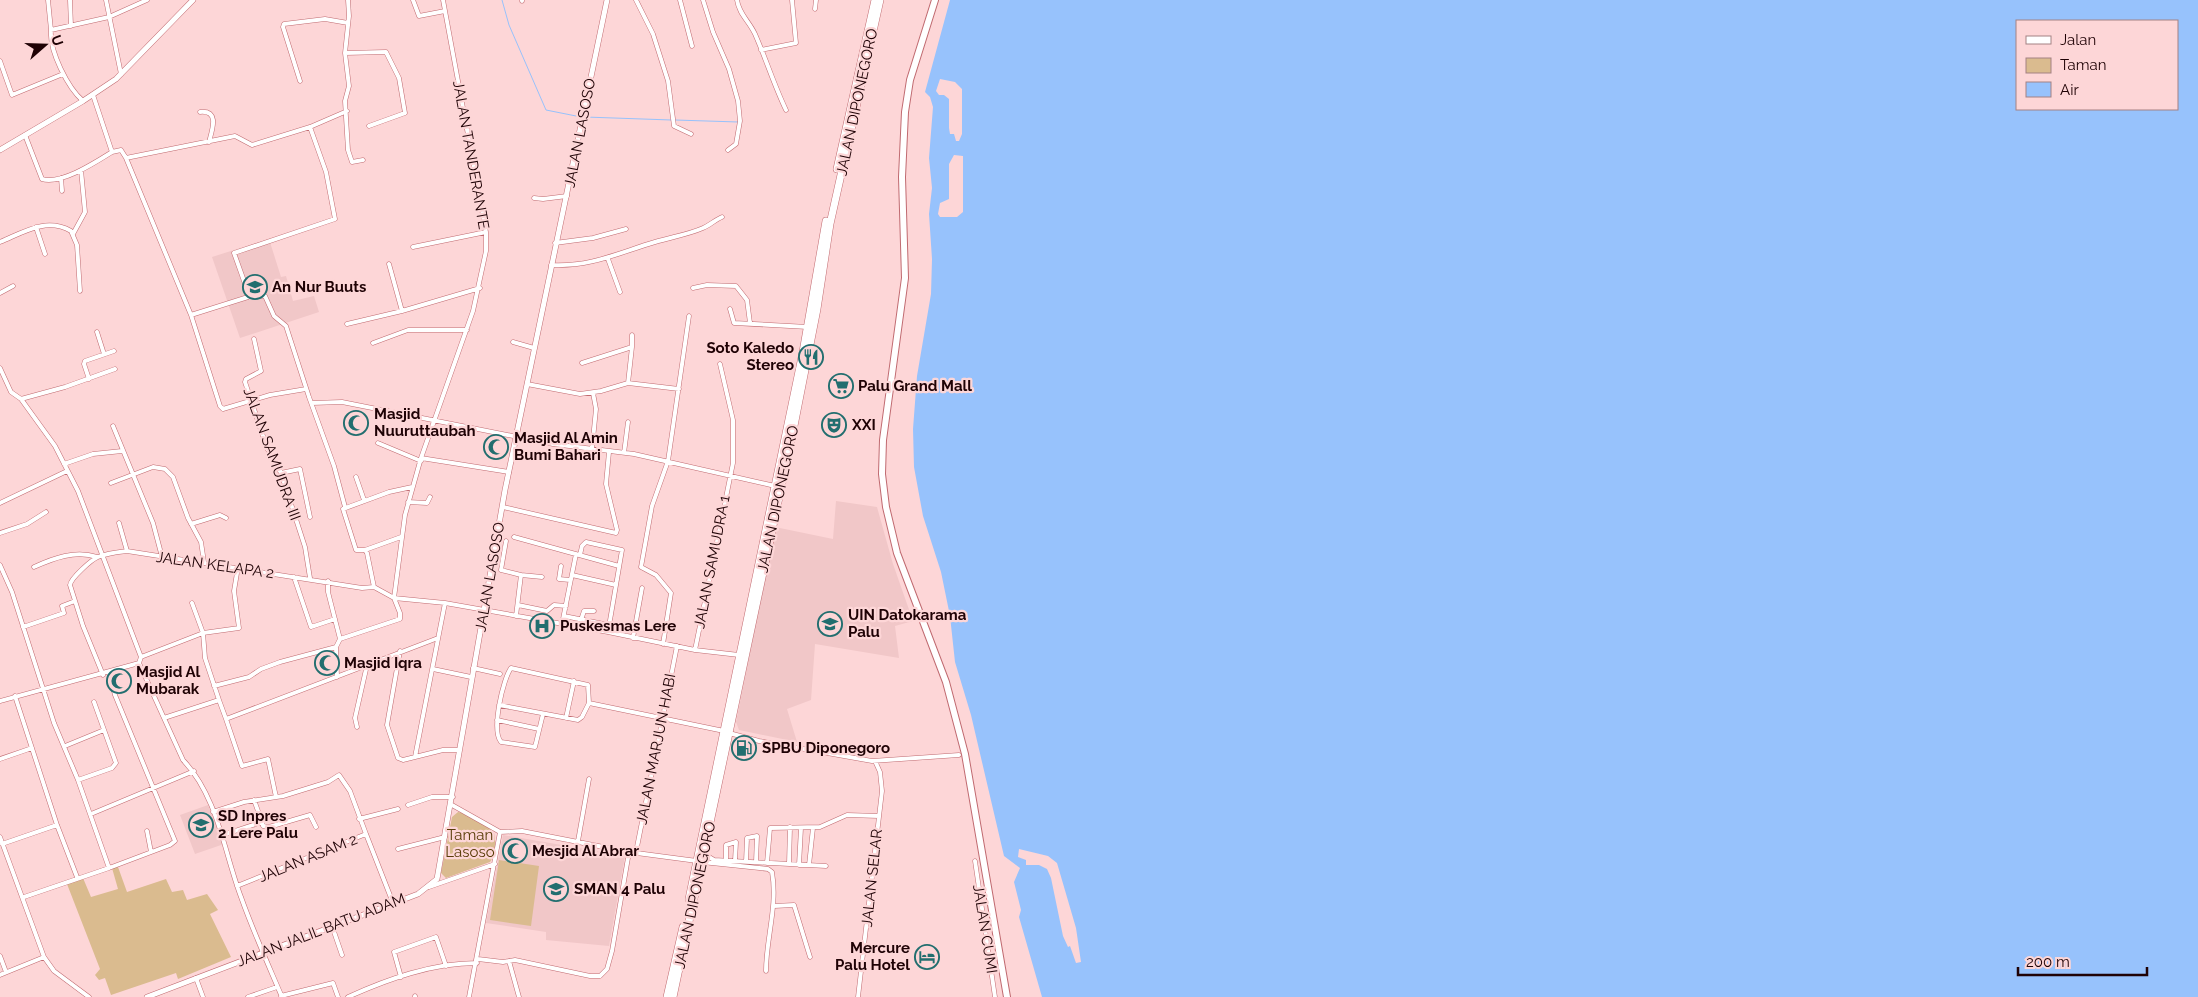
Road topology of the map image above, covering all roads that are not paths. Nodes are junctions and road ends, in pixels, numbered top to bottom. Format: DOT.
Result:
graph roads {
  1 [pos="48,0"];
  2 [pos="70,0"];
  3 [pos="106,0"];
  4 [pos="147,0"];
  5 [pos="193,0"];
  6 [pos="348,0"];
  7 [pos="413,0"];
  8 [pos="443,0"];
  9 [pos="607,0"];
  10 [pos="636,0"];
  11 [pos="680,0"];
  12 [pos="703,0"];
  13 [pos="737,0"];
  14 [pos="792,0"];
  15 [pos="816,0"];
  16 [pos="875,0"];
  17 [pos="880,0"];
  18 [pos="935,0"];
  19 [pos="815,9"];
  20 [pos="445,11"];
  21 [pos="109,17"];
  22 [pos="348,23"];
  23 [pos="71,26"];
  24 [pos="51,30"];
  25 [pos="692,46"];
  26 [pos="761,50"];
  27 [pos="345,54"];
  28 [pos="0,62"];
  29 [pos="63,74"];
  30 [pos="122,74"];
  31 [pos="300,81"];
  32 [pos="93,95"];
  33 [pos="83,101"];
  34 [pos="786,110"];
  35 [pos="347,111"];
  36 [pos="200,112"];
  37 [pos="369,126"];
  38 [pos="310,127"];
  39 [pos="691,134"];
  40 [pos="25,135"];
  41 [pos="209,142"];
  42 [pos="0,150"];
  43 [pos="728,150"];
  44 [pos="112,152"];
  45 [pos="126,158"];
  46 [pos="363,160"];
  47 [pos="81,170"];
  48 [pos="61,178"];
  49 [pos="62,191"];
  50 [pos="568,196"];
  51 [pos="534,198"];
  52 [pos="722,217"];
  53 [pos="36,227"];
  54 [pos="626,229"];
  55 [pos="486,232"];
  56 [pos="73,234"];
  57 [pos="0,242"];
  58 [pos="556,243"];
  59 [pos="413,247"];
  60 [pos="45,254"];
  61 [pos="608,259"];
  62 [pos="388,264"];
  63 [pos="551,265"];
  64 [pos="13,286"];
  65 [pos="480,288"];
  66 [pos="693,288"];
  67 [pos="80,291"];
  68 [pos="620,292"];
  69 [pos="0,293"];
  70 [pos="249,295"];
  71 [pos="730,309"];
  72 [pos="402,311"];
  73 [pos="191,316"];
  74 [pos="689,316"];
  75 [pos="750,323"];
  76 [pos="347,324"];
  77 [pos="808,327"];
  78 [pos="467,330"];
  79 [pos="97,332"];
  80 [pos="632,335"];
  81 [pos="254,339"];
  82 [pos="372,342"];
  83 [pos="513,342"];
  84 [pos="632,347"];
  85 [pos="534,348"];
  86 [pos="114,351"];
  87 [pos="104,354"];
  88 [pos="582,363"];
  89 [pos="720,364"];
  90 [pos="115,369"];
  91 [pos="1,372"];
  92 [pos="89,378"];
  93 [pos="628,383"];
  94 [pos="527,384"];
  95 [pos="679,388"];
  96 [pos="306,389"];
  97 [pos="593,393"];
  98 [pos="21,399"];
  99 [pos="251,400"];
  100 [pos="312,403"];
  101 [pos="434,420"];
  102 [pos="628,422"];
  103 [pos="113,426"];
  104 [pos="516,437"];
  105 [pos="378,443"];
  106 [pos="592,450"];
  107 [pos="122,451"];
  108 [pos="609,452"];
  109 [pos="624,453"];
  110 [pos="421,459"];
  111 [pos="668,461"];
  112 [pos="64,464"];
  113 [pos="67,470"];
  114 [pos="509,472"];
  115 [pos="281,473"];
  116 [pos="132,474"];
  117 [pos="729,474"];
  118 [pos="356,477"];
  119 [pos="111,483"];
  120 [pos="775,486"];
  121 [pos="412,487"];
  122 [pos="430,497"];
  123 [pos="364,500"];
  124 [pos="408,502"];
  125 [pos="0,503"];
  126 [pos="345,507"];
  127 [pos="502,507"];
  128 [pos="46,512"];
  129 [pos="226,518"];
  130 [pos="310,518"];
  131 [pos="119,523"];
  132 [pos="191,524"];
  133 [pos="0,533"];
  134 [pos="401,536"];
  135 [pos="514,537"];
  136 [pos="506,541"];
  137 [pos="365,550"];
  138 [pos="127,551"];
  139 [pos="103,555"];
  140 [pos="578,555"];
  141 [pos="97,557"];
  142 [pos="162,557"];
  143 [pos="204,562"];
  144 [pos="0,565"];
  145 [pos="562,566"];
  146 [pos="619,566"];
  147 [pos="34,567"];
  148 [pos="238,567"];
  149 [pos="521,575"];
  150 [pos="572,575"];
  151 [pos="294,577"];
  152 [pos="542,577"];
  153 [pos="310,578"];
  154 [pos="570,580"];
  155 [pos="328,581"];
  156 [pos="616,585"];
  157 [pos="374,588"];
  158 [pos="642,588"];
  159 [pos="394,598"];
  160 [pos="74,601"];
  161 [pos="192,603"];
  162 [pos="445,603"];
  163 [pos="518,605"];
  164 [pos="566,606"];
  165 [pos="485,610"];
  166 [pos="594,611"];
  167 [pos="516,616"];
  168 [pos="564,616"];
  169 [pos="335,619"];
  170 [pos="581,620"];
  171 [pos="562,624"];
  172 [pos="609,625"];
  173 [pos="23,627"];
  174 [pos="608,632"];
  175 [pos="204,634"];
  176 [pos="438,638"];
  177 [pos="633,638"];
  178 [pos="340,640"];
  179 [pos="663,644"];
  180 [pos="676,646"];
  181 [pos="336,647"];
  182 [pos="695,650"];
  183 [pos="400,651"];
  184 [pos="740,656"];
  185 [pos="141,657"];
  186 [pos="139,663"];
  187 [pos="367,665"];
  188 [pos="473,668"];
  189 [pos="433,669"];
  190 [pos="109,673"];
  191 [pos="500,674"];
  192 [pos="103,675"];
  193 [pos="337,677"];
  194 [pos="471,677"];
  195 [pos="738,679"];
  196 [pos="574,681"];
  197 [pos="214,686"];
  198 [pos="44,688"];
  199 [pos="15,696"];
  200 [pos="219,700"];
  201 [pos="0,701"];
  202 [pos="94,702"];
  203 [pos="589,703"];
  204 [pos="499,705"];
  205 [pos="542,714"];
  206 [pos="662,717"];
  207 [pos="164,718"];
  208 [pos="566,718"];
  209 [pos="226,719"];
  210 [pos="497,720"];
  211 [pos="357,727"];
  212 [pos="539,729"];
  213 [pos="104,730"];
  214 [pos="727,732"];
  215 [pos="65,746"];
  216 [pos="32,748"];
  217 [pos="459,750"];
  218 [pos="959,755"];
  219 [pos="415,757"];
  220 [pos="0,759"];
  221 [pos="875,761"];
  222 [pos="194,771"];
  223 [pos="589,778"];
  224 [pos="78,780"];
  225 [pos="153,788"];
  226 [pos="276,797"];
  227 [pos="453,797"];
  228 [pos="254,800"];
  229 [pos="408,805"];
  230 [pos="452,805"];
  231 [pos="398,808"];
  232 [pos="213,812"];
  233 [pos="91,814"];
  234 [pos="879,816"];
  235 [pos="360,819"];
  236 [pos="262,822"];
  237 [pos="57,825"];
  238 [pos="316,827"];
  239 [pos="790,827"];
  240 [pos="801,828"];
  241 [pos="813,828"];
  242 [pos="147,831"];
  243 [pos="500,832"];
  244 [pos="366,834"];
  245 [pos="223,835"];
  246 [pos="0,837"];
  247 [pos="445,837"];
  248 [pos="578,841"];
  249 [pos="2,844"];
  250 [pos="398,849"];
  251 [pos="152,852"];
  252 [pos="629,852"];
  253 [pos="636,852"];
  254 [pos="704,854"];
  255 [pos="726,860"];
  256 [pos="735,861"];
  257 [pos="975,861"];
  258 [pos="699,862"];
  259 [pos="746,862"];
  260 [pos="756,862"];
  261 [pos="767,863"];
  262 [pos="495,864"];
  263 [pos="789,864"];
  264 [pos="799,865"];
  265 [pos="809,865"];
  266 [pos="826,866"];
  267 [pos="109,868"];
  268 [pos="78,877"];
  269 [pos="237,886"];
  270 [pos="429,887"];
  271 [pos="24,897"];
  272 [pos="393,903"];
  273 [pos="774,906"];
  274 [pos="332,926"];
  275 [pos="262,952"];
  276 [pos="342,955"];
  277 [pos="0,956"];
  278 [pos="44,957"];
  279 [pos="810,957"];
  280 [pos="678,959"];
  281 [pos="477,961"];
  282 [pos="509,961"];
  283 [pos="446,966"];
  284 [pos="766,971"];
  285 [pos="6,972"];
  286 [pos="0,975"];
  287 [pos="401,977"];
  288 [pos="196,978"];
  289 [pos="277,986"];
  290 [pos="359,992"];
  291 [pos="281,996"];
  292 [pos="89,997"];
  293 [pos="147,997"];
  294 [pos="203,997"];
  295 [pos="248,997"];
  296 [pos="338,997"];
  297 [pos="348,997"];
  298 [pos="361,997"];
  299 [pos="469,997"];
  300 [pos="519,997"];
  301 [pos="668,997"];
  302 [pos="673,997"];
  303 [pos="858,997"];
  304 [pos="995,997"];
  305 [pos="1007,997"];
  1 -- 24 [label="street"];
  2 -- 23 [label="street"];
  3 -- 21 [label="street"];
  4 -- 21 [label="street"];
  5 -- 30 [label="street"];
  6 -- 22 [label="street"];
  7 -- 20 [label="street"];
  8 -- 20 [label="street, JALAN TANDERANTE"];
  9 -- 50 [label="street, JALAN LASOSO"];
  10 -- 39 [label="street"];
  11 -- 25 [label="street"];
  12 -- 43 [label="street"];
  13 -- 26 [label="street"];
  14 -- 26 [label="street"];
  15 -- 19 [label="street"];
  16 -- 77 [label="highway, JALAN DIPONEGORO"];
  17 -- 195 [label="highway, JALAN DIPONEGORO"];
  18 -- 305 [label="main road"];
  20 -- 55 [label="street, JALAN TANDERANTE"];
  21 -- 23 [label="street"];
  21 -- 30 [label="street"];
  22 -- 27 [label="street"];
  22 -- 31 [label="street"];
  23 -- 24 [label="street"];
  24 -- 29 [label="street"];
  26 -- 34 [label="street"];
  27 -- 35 [label="street"];
  27 -- 37 [label="street"];
  28 -- 29 [label="street"];
  29 -- 33 [label="street"];
  30 -- 32 [label="street"];
  32 -- 33 [label="street"];
  32 -- 44 [label="street"];
  33 -- 40 [label="street"];
  35 -- 38 [label="street"];
  35 -- 46 [label="street"];
  36 -- 41 [label="street"];
  38 -- 41 [label="street"];
  38 -- 70 [label="street"];
  40 -- 42 [label="street"];
  40 -- 48 [label="street"];
  41 -- 45 [label="street"];
  44 -- 45 [label="street"];
  44 -- 47 [label="street"];
  45 -- 73 [label="street"];
  47 -- 48 [label="street"];
  47 -- 56 [label="street"];
  48 -- 49 [label="street"];
  50 -- 51 [label="street"];
  50 -- 58 [label="street, JALAN LASOSO"];
  52 -- 61 [label="street"];
  53 -- 56 [label="street"];
  53 -- 57 [label="street"];
  53 -- 60 [label="street"];
  54 -- 58 [label="street"];
  55 -- 59 [label="street"];
  55 -- 65 [label="street, JALAN TANDERANTE"];
  56 -- 67 [label="street"];
  58 -- 63 [label="street, JALAN LASOSO"];
  61 -- 63 [label="street"];
  61 -- 68 [label="street"];
  62 -- 72 [label="street"];
  63 -- 85 [label="street, JALAN LASOSO"];
  64 -- 69 [label="street"];
  65 -- 72 [label="street"];
  65 -- 78 [label="street, JALAN TANDERANTE"];
  66 -- 75 [label="street"];
  70 -- 73 [label="street"];
  70 -- 96 [label="street"];
  71 -- 75 [label="street"];
  72 -- 76 [label="street"];
  73 -- 99 [label="street"];
  74 -- 95 [label="street"];
  75 -- 77 [label="street"];
  77 -- 120 [label="highway, JALAN DIPONEGORO"];
  78 -- 82 [label="street"];
  78 -- 101 [label="street, JALAN TANDERANTE"];
  79 -- 87 [label="street"];
  80 -- 84 [label="street"];
  81 -- 99 [label="street, JALAN SAMUDRA III"];
  83 -- 85 [label="street"];
  84 -- 88 [label="street"];
  84 -- 93 [label="street"];
  85 -- 94 [label="street, JALAN LASOSO"];
  86 -- 87 [label="street"];
  87 -- 92 [label="street"];
  89 -- 117 [label="street, JALAN SAMUDRA 1"];
  90 -- 92 [label="street"];
  91 -- 98 [label="street"];
  92 -- 98 [label="street"];
  93 -- 95 [label="street"];
  93 -- 97 [label="street"];
  94 -- 97 [label="street"];
  94 -- 104 [label="street, JALAN LASOSO"];
  95 -- 111 [label="street"];
  96 -- 99 [label="street"];
  96 -- 100 [label="street"];
  97 -- 106 [label="street"];
  98 -- 112 [label="street"];
  99 -- 115 [label="street, JALAN SAMUDRA III"];
  100 -- 101 [label="street"];
  100 -- 126 [label="street"];
  101 -- 104 [label="street"];
  101 -- 110 [label="street, JALAN TANDERANTE"];
  102 -- 109 [label="street"];
  103 -- 107 [label="street"];
  104 -- 106 [label="street"];
  104 -- 114 [label="street, JALAN LASOSO"];
  105 -- 110 [label="street"];
  106 -- 108 [label="street"];
  107 -- 112 [label="street"];
  107 -- 116 [label="street"];
  108 -- 109 [label="street"];
  108 -- 127 [label="street"];
  109 -- 111 [label="street"];
  110 -- 114 [label="street"];
  110 -- 121 [label="street, JALAN TANDERANTE"];
  111 -- 117 [label="street"];
  111 -- 179 [label="street"];
  112 -- 113 [label="street"];
  113 -- 125 [label="street"];
  113 -- 139 [label="street"];
  114 -- 127 [label="street, JALAN LASOSO"];
  115 -- 130 [label="street"];
  115 -- 153 [label="street, JALAN SAMUDRA III"];
  116 -- 119 [label="street"];
  116 -- 132 [label="street"];
  116 -- 142 [label="street"];
  117 -- 120 [label="street"];
  117 -- 182 [label="street, JALAN SAMUDRA 1"];
  118 -- 123 [label="street"];
  120 -- 184 [label="highway, JALAN DIPONEGORO"];
  121 -- 123 [label="street"];
  121 -- 124 [label="street, JALAN TANDERANTE"];
  122 -- 124 [label="street"];
  123 -- 126 [label="street"];
  124 -- 134 [label="street, JALAN TANDERANTE"];
  126 -- 137 [label="street"];
  127 -- 165 [label="street, JALAN LASOSO"];
  128 -- 133 [label="street"];
  129 -- 132 [label="street"];
  131 -- 138 [label="street"];
  132 -- 143 [label="street"];
  134 -- 137 [label="street"];
  134 -- 159 [label="street, JALAN TANDERANTE"];
  135 -- 140 [label="street"];
  136 -- 149 [label="street"];
  137 -- 157 [label="street"];
  138 -- 139 [label="street, JALAN KELAPA 2"];
  138 -- 142 [label="street, JALAN KELAPA 2"];
  139 -- 141 [label="street, JALAN KELAPA 2"];
  139 -- 185 [label="street"];
  140 -- 146 [label="street"];
  140 -- 146 [label="street"];
  140 -- 150 [label="street"];
  141 -- 147 [label="street"];
  141 -- 160 [label="street"];
  142 -- 143 [label="street, JALAN KELAPA 2"];
  143 -- 148 [label="street, JALAN KELAPA 2"];
  144 -- 173 [label="street"];
  145 -- 154 [label="street"];
  146 -- 156 [label="street"];
  148 -- 151 [label="street, JALAN KELAPA 2"];
  148 -- 175 [label="street"];
  149 -- 152 [label="street"];
  149 -- 163 [label="street"];
  150 -- 154 [label="street"];
  150 -- 156 [label="street"];
  151 -- 153 [label="street, JALAN KELAPA 2"];
  151 -- 169 [label="street"];
  153 -- 155 [label="street, JALAN KELAPA 2"];
  154 -- 164 [label="street"];
  155 -- 157 [label="street, JALAN KELAPA 2"];
  155 -- 169 [label="street"];
  156 -- 172 [label="street"];
  157 -- 159 [label="street, JALAN KELAPA 2"];
  158 -- 177 [label="street"];
  159 -- 162 [label="street, JALAN KELAPA 2"];
  159 -- 178 [label="street, JALAN TANDERANTE"];
  160 -- 173 [label="street"];
  160 -- 192 [label="street"];
  161 -- 175 [label="street"];
  162 -- 165 [label="street, JALAN KELAPA 2"];
  162 -- 176 [label="street"];
  163 -- 164 [label="street"];
  163 -- 167 [label="street"];
  164 -- 168 [label="street"];
  165 -- 167 [label="street, JALAN KELAPA 2"];
  165 -- 188 [label="street, JALAN LASOSO"];
  166 -- 170 [label="street"];
  167 -- 171 [label="street, JALAN KELAPA 2"];
  168 -- 170 [label="street"];
  168 -- 171 [label="street"];
  169 -- 178 [label="street"];
  170 -- 172 [label="street"];
  171 -- 174 [label="street, JALAN KELAPA 2"];
  172 -- 174 [label="street"];
  173 -- 198 [label="street"];
  174 -- 177 [label="street, JALAN KELAPA 2"];
  175 -- 185 [label="street"];
  175 -- 197 [label="street"];
  176 -- 183 [label="street"];
  176 -- 189 [label="street"];
  177 -- 179 [label="street, JALAN KELAPA 2"];
  178 -- 181 [label="street"];
  179 -- 180 [label="street, JALAN KELAPA 2"];
  180 -- 182 [label="street, JALAN KELAPA 2"];
  180 -- 206 [label="street, JALAN MARJUN HABI"];
  181 -- 193 [label="street"];
  181 -- 197 [label="street"];
  182 -- 184 [label="street, JALAN KELAPA 2"];
  183 -- 187 [label="street"];
  183 -- 219 [label="street"];
  184 -- 195 [label="highway, JALAN DIPONEGORO"];
  185 -- 186 [label="street"];
  186 -- 190 [label="street"];
  186 -- 207 [label="street, JALAN ASAM 2"];
  187 -- 193 [label="street"];
  187 -- 211 [label="street"];
  188 -- 191 [label="street"];
  188 -- 194 [label="street, JALAN LASOSO"];
  189 -- 194 [label="street"];
  189 -- 219 [label="street"];
  190 -- 192 [label="street"];
  190 -- 225 [label="street"];
  192 -- 198 [label="street"];
  193 -- 209 [label="street"];
  194 -- 217 [label="street, JALAN LASOSO"];
  195 -- 214 [label="highway, JALAN DIPONEGORO"];
  196 -- 203 [label="street"];
  196 -- 204 [label="street"];
  196 -- 208 [label="street"];
  197 -- 200 [label="street"];
  198 -- 199 [label="street"];
  198 -- 215 [label="street"];
  199 -- 201 [label="street"];
  199 -- 216 [label="street"];
  200 -- 207 [label="street"];
  200 -- 209 [label="street"];
  202 -- 213 [label="street"];
  203 -- 206 [label="street"];
  203 -- 208 [label="street"];
  204 -- 205 [label="street"];
  204 -- 210 [label="street"];
  205 -- 208 [label="street"];
  205 -- 212 [label="street"];
  206 -- 214 [label="street"];
  206 -- 253 [label="street, JALAN MARJUN HABI"];
  207 -- 222 [label="street, JALAN ASAM 2"];
  209 -- 226 [label="street"];
  210 -- 212 [label="street"];
  210 -- 212 [label="street"];
  213 -- 215 [label="street"];
  213 -- 224 [label="street"];
  214 -- 221 [label="street"];
  214 -- 254 [label="highway, JALAN DIPONEGORO"];
  214 -- 258 [label="highway, JALAN DIPONEGORO"];
  215 -- 224 [label="street"];
  216 -- 220 [label="street"];
  216 -- 237 [label="street"];
  217 -- 219 [label="street"];
  217 -- 227 [label="street, JALAN LASOSO"];
  218 -- 221 [label="street"];
  221 -- 234 [label="street, JALAN SELAR"];
  222 -- 225 [label="street"];
  222 -- 232 [label="street, JALAN ASAM 2"];
  223 -- 248 [label="street"];
  224 -- 233 [label="street"];
  225 -- 233 [label="street"];
  225 -- 251 [label="street"];
  226 -- 228 [label="street"];
  226 -- 235 [label="street"];
  227 -- 229 [label="street"];
  227 -- 230 [label="street, JALAN LASOSO"];
  228 -- 232 [label="street"];
  228 -- 236 [label="street"];
  230 -- 243 [label="street"];
  230 -- 247 [label="street, JALAN LASOSO"];
  231 -- 235 [label="street"];
  232 -- 245 [label="street, JALAN ASAM 2"];
  233 -- 267 [label="street"];
  234 -- 241 [label="street"];
  234 -- 303 [label="street, JALAN SELAR"];
  235 -- 244 [label="street"];
  236 -- 238 [label="street"];
  236 -- 245 [label="street"];
  237 -- 249 [label="street"];
  237 -- 268 [label="street"];
  239 -- 240 [label="street"];
  239 -- 261 [label="street"];
  239 -- 263 [label="street"];
  240 -- 241 [label="street"];
  240 -- 264 [label="street"];
  241 -- 265 [label="street"];
  242 -- 251 [label="street"];
  243 -- 248 [label="street"];
  243 -- 262 [label="street"];
  244 -- 269 [label="street, JALAN ASAM 2"];
  244 -- 272 [label="street, JALAN ASAM 2"];
  245 -- 269 [label="street, JALAN ASAM 2"];
  246 -- 249 [label="street"];
  247 -- 250 [label="street"];
  247 -- 270 [label="street, JALAN LASOSO"];
  248 -- 252 [label="street"];
  249 -- 271 [label="street"];
  251 -- 267 [label="street"];
  252 -- 253 [label="street"];
  252 -- 282 [label="street"];
  253 -- 258 [label="street"];
  254 -- 255 [label="street"];
  254 -- 258 [label="highway, JALAN DIPONEGORO"];
  255 -- 256 [label="street"];
  255 -- 256 [label="street"];
  256 -- 259 [label="street"];
  257 -- 304 [label="street, JALAN CUMI"];
  258 -- 273 [label="street"];
  258 -- 280 [label="highway, JALAN DIPONEGORO"];
  259 -- 260 [label="street"];
  259 -- 260 [label="street"];
  260 -- 261 [label="street"];
  261 -- 263 [label="street"];
  262 -- 270 [label="street, JALAN JALIL BATU ADAM"];
  262 -- 281 [label="street"];
  263 -- 264 [label="street"];
  264 -- 265 [label="street"];
  265 -- 266 [label="street"];
  267 -- 268 [label="street"];
  268 -- 271 [label="street"];
  269 -- 275 [label="street, JALAN ASAM 2"];
  270 -- 272 [label="street, JALAN JALIL BATU ADAM"];
  271 -- 278 [label="street"];
  272 -- 274 [label="street, JALAN JALIL BATU ADAM"];
  273 -- 279 [label="street"];
  273 -- 284 [label="street"];
  274 -- 275 [label="street, JALAN JALIL BATU ADAM"];
  274 -- 276 [label="street"];
  275 -- 288 [label="street, JALAN JALIL BATU ADAM"];
  275 -- 289 [label="street, JALAN ASAM 2"];
  277 -- 285 [label="street"];
  278 -- 285 [label="street"];
  278 -- 292 [label="street"];
  280 -- 301 [label="highway, JALAN DIPONEGORO"];
  280 -- 302 [label="highway, JALAN DIPONEGORO"];
  281 -- 282 [label="street"];
  281 -- 283 [label="street"];
  281 -- 299 [label="street"];
  282 -- 300 [label="street"];
  283 -- 287 [label="street"];
  283 -- 287 [label="street"];
  285 -- 286 [label="street"];
  287 -- 290 [label="street"];
  288 -- 293 [label="street, JALAN JALIL BATU ADAM"];
  288 -- 294 [label="street"];
  289 -- 291 [label="street, JALAN ASAM 2"];
  289 -- 295 [label="street"];
  290 -- 297 [label="street"];
  290 -- 298 [label="street"];
  291 -- 296 [label="street"];
}
